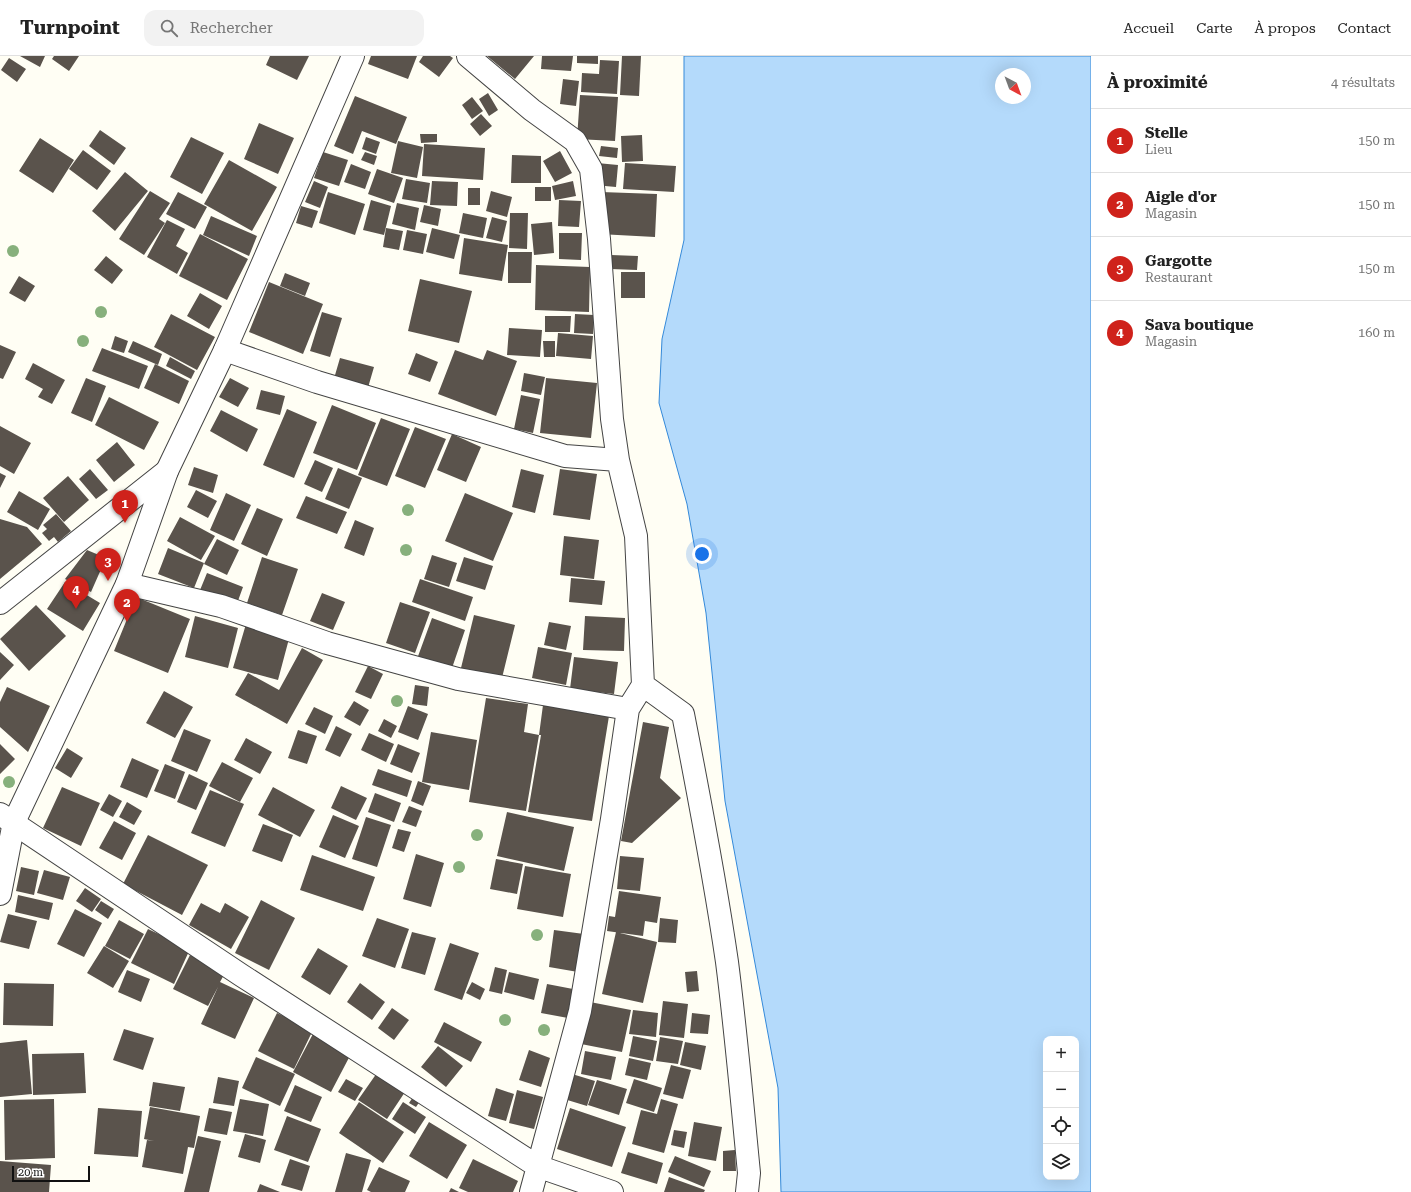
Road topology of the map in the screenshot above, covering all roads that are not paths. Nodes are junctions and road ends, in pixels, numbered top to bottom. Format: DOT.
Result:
graph roads {
  1 [pos="352,56"];
  2 [pos="468,56"];
  3 [pos="225,350"];
  4 [pos="618,460"];
  5 [pos="167,471"];
  6 [pos="127,584"];
  7 [pos="0,603"];
  8 [pos="643,684"];
  9 [pos="628,709"];
  10 [pos="7,818"];
  11 [pos="0,894"];
  12 [pos="537,1166"];
  13 [pos="531,1192"];
  14 [pos="612,1192"];
  15 [pos="747,1192"];
  1 -- 3 [label="street"];
  2 -- 4 [label="street"];
  3 -- 4 [label="street"];
  3 -- 5 [label="street"];
  4 -- 8 [label="street"];
  5 -- 6 [label="street"];
  5 -- 7 [label="street"];
  6 -- 9 [label="street"];
  6 -- 10 [label="street"];
  8 -- 9 [label="street"];
  8 -- 15 [label="street"];
  9 -- 12 [label="street"];
  10 -- 11 [label="street"];
  10 -- 12 [label="street"];
  12 -- 13 [label="street"];
  12 -- 14 [label="street"];
}
